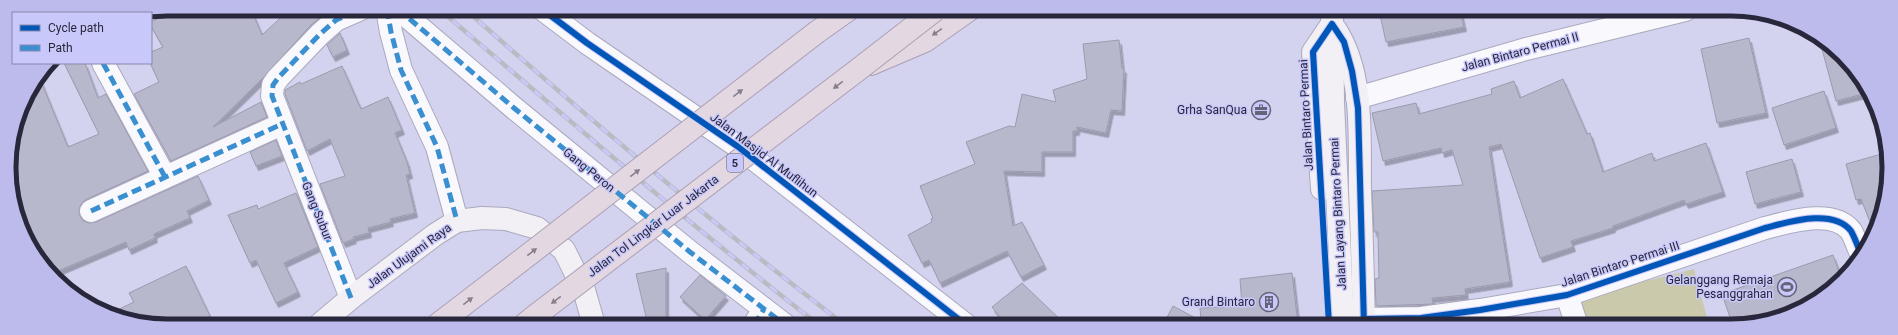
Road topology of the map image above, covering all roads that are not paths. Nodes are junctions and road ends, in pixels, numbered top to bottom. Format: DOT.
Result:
graph roads {
  1 [pos="345,16"];
  2 [pos="388,16"];
  3 [pos="406,16"];
  4 [pos="551,16"];
  5 [pos="832,16"];
  6 [pos="840,16"];
  7 [pos="927,16"];
  8 [pos="960,16"];
  9 [pos="1660,16"];
  10 [pos="1332,17"];
  11 [pos="817,32"];
  12 [pos="104,64"];
  13 [pos="859,69"];
  14 [pos="1357,98"];
  15 [pos="282,124"];
  16 [pos="165,177"];
  17 [pos="91,211"];
  18 [pos="457,221"];
  19 [pos="1858,248"];
  20 [pos="1567,295"];
  21 [pos="351,298"];
  22 [pos="759,317"];
  23 [pos="326,319"];
  24 [pos="445,319"];
  25 [pos="530,319"];
  26 [pos="592,319"];
  27 [pos="958,319"];
  28 [pos="1330,319"];
  29 [pos="1343,319"];
  30 [pos="1364,319"];
  31 [pos="1407,319"];
  32 [pos="1575,319"];
  1 -- 15 [label="street, Gang Subur"];
  2 -- 18 [label="street"];
  3 -- 22 [label="street, Gang Peron"];
  4 -- 27 [label="street, Jalan Masjid Al Muflihun"];
  5 -- 11 [label="highway"];
  6 -- 11 [label="highway"];
  7 -- 13 [label="highway, Jalan Tol Lingkar Luar Jakarta / 5, bridge"];
  8 -- 13 [label="highway, one-way, bridge"];
  9 -- 14 [label="street, Jalan Bintaro Permai II"];
  10 -- 14 [label="street"];
  10 -- 28 [label="street, Jalan Bintaro Permai"];
  10 -- 29 [label="street, Jalan Layang Bintaro Permai"];
  24 -- 11 [label="highway, one-way, bridge"];
  12 -- 16 [label="street"];
  13 -- 25 [label="highway, Jalan Tol Lingkar Luar Jakarta / 5, one-way, bridge"];
  14 -- 30 [label="street"];
  15 -- 16 [label="street"];
  15 -- 21 [label="street, Gang Subur"];
  16 -- 17 [label="street"];
  18 -- 21 [label="street, Jalan Ulujami Raya"];
  18 -- 26 [label="street, Jalan Ulujami Raya"];
  19 -- 20 [label="street, Jalan Bintaro Permai III"];
  20 -- 31 [label="street, Jalan Bintaro Permai III"];
  20 -- 32 [label="street"];
  21 -- 23 [label="street, Jalan Ulujami Raya"];
}
